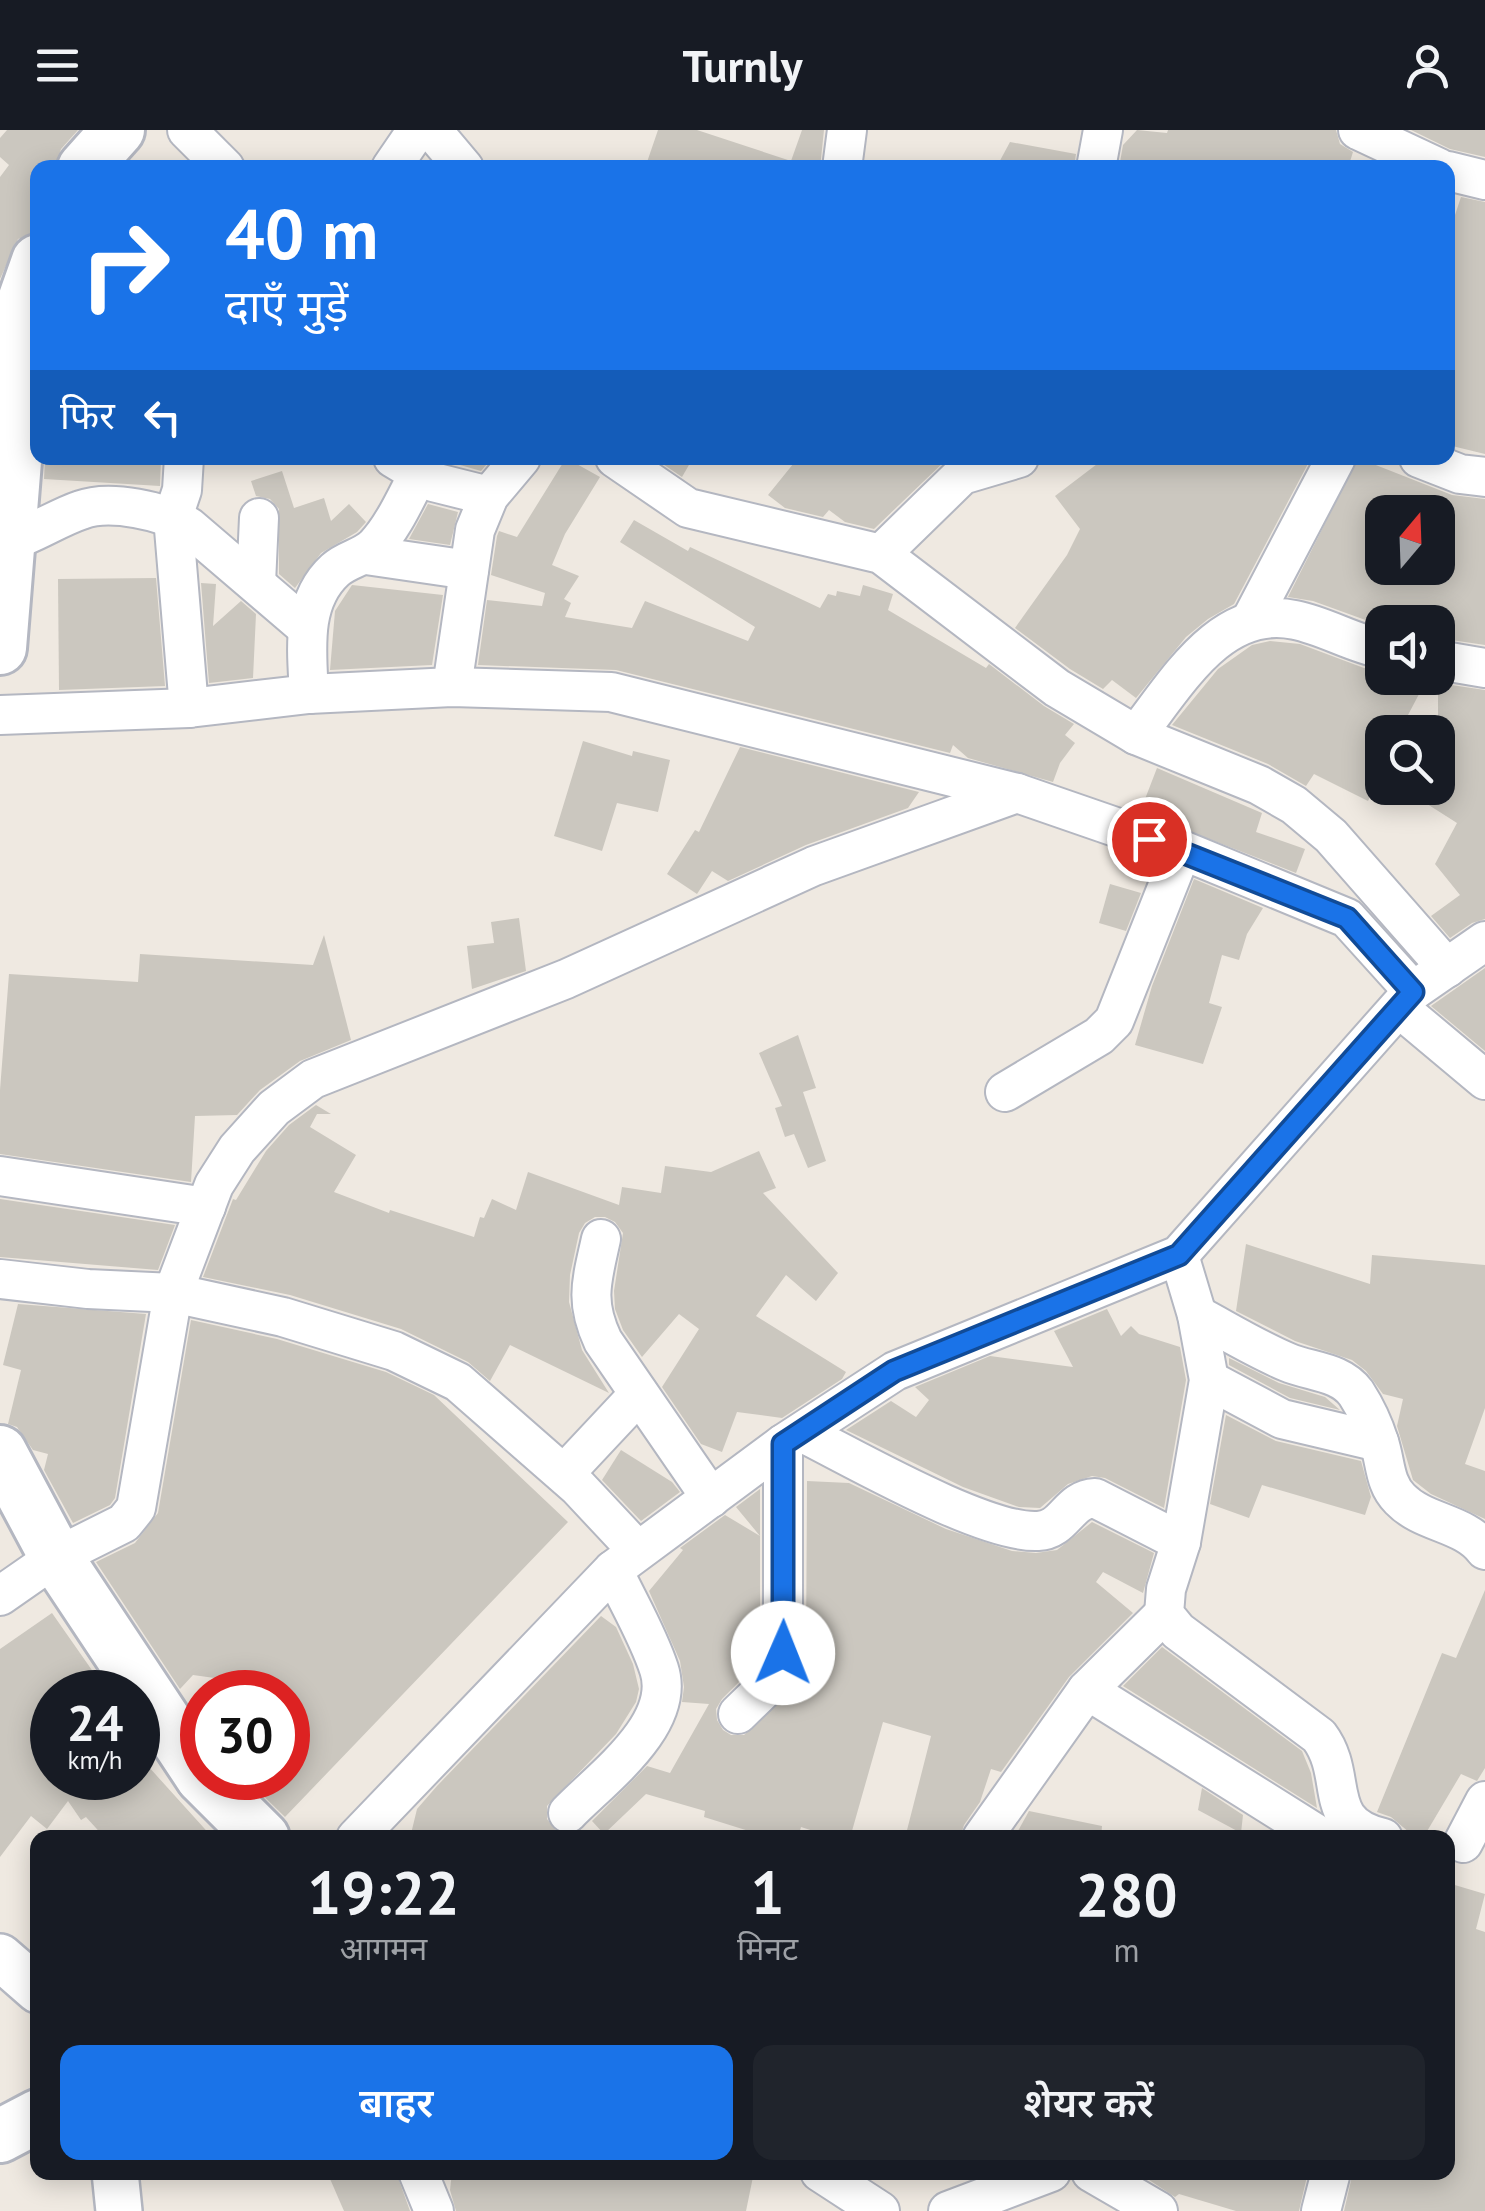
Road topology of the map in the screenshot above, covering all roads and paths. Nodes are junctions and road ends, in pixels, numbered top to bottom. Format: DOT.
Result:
graph roads {
  1 [pos="118,130"];
  2 [pos="187,130"];
  3 [pos="417,130"];
  4 [pos="432,130"];
  5 [pos="846,130"];
  6 [pos="1103,130"];
  7 [pos="1358,130"];
  8 [pos="91,160"];
  9 [pos="217,160"];
  10 [pos="396,160"];
  11 [pos="457,160"];
  12 [pos="843,160"];
  13 [pos="1097,160"];
  14 [pos="1422,160"];
  15 [pos="30,284"];
  16 [pos="5,359"];
  17 [pos="184,465"];
  18 [pos="406,465"];
  19 [pos="515,465"];
  20 [pos="625,465"];
  21 [pos="1332,465"];
  22 [pos="1437,465"];
  23 [pos="962,466"];
  24 [pos="1485,477"];
  25 [pos="489,496"];
  26 [pos="173,517"];
  27 [pos="259,518"];
  28 [pos="5,542"];
  29 [pos="882,554"];
  30 [pos="366,555"];
  31 [pos="469,570"];
  32 [pos="256,583"];
  33 [pos="1252,618"];
  34 [pos="306,627"];
  35 [pos="1365,645"];
  36 [pos="0,648"];
  37 [pos="1455,663"];
  38 [pos="1485,668"];
  39 [pos="452,687"];
  40 [pos="309,694"];
  41 [pos="190,708"];
  42 [pos="0,714"];
  43 [pos="1136,735"];
  44 [pos="1017,794"];
  45 [pos="1182,850"];
  46 [pos="1485,942"];
  47 [pos="1447,968"];
  48 [pos="1406,1000"];
  49 [pos="1485,1080"];
  50 [pos="1005,1092"];
  51 [pos="0,1176"];
  52 [pos="206,1207"];
  53 [pos="600,1240"];
  54 [pos="1179,1255"];
  55 [pos="0,1279"];
  56 [pos="173,1293"];
  57 [pos="1198,1315"];
  58 [pos="1208,1380"];
  59 [pos="640,1394"];
  60 [pos="793,1439"];
  61 [pos="1379,1442"];
  62 [pos="0,1452"];
  63 [pos="564,1474"];
  64 [pos="711,1498"];
  65 [pos="1181,1542"];
  66 [pos="1485,1550"];
  67 [pos="56,1558"];
  68 [pos="625,1560"];
  69 [pos="0,1596"];
  70 [pos="1164,1614"];
  71 [pos="1087,1690"];
  72 [pos="738,1714"];
  73 [pos="180,1743"];
  74 [pos="225,1800"];
  75 [pos="1485,1801"];
  76 [pos="568,1813"];
  77 [pos="254,1830"];
  78 [pos="364,1830"];
  79 [pos="988,1830"];
  80 [pos="1310,1830"];
  81 [pos="1364,1830"];
  82 [pos="1465,1843"];
  83 [pos="0,1957"];
  84 [pos="30,1983"];
  85 [pos="30,2120"];
  86 [pos="0,2136"];
  87 [pos="116,2180"];
  88 [pos="421,2180"];
  89 [pos="832,2180"];
  90 [pos="1031,2180"];
  91 [pos="1105,2180"];
  92 [pos="1329,2180"];
  93 [pos="119,2211"];
  94 [pos="434,2211"];
  95 [pos="880,2211"];
  96 [pos="948,2211"];
  97 [pos="1158,2211"];
  98 [pos="1321,2211"];
  1 -- 8 [label="main road"];
  2 -- 9 [label="street"];
  3 -- 10 [label="street"];
  4 -- 11 [label="street"];
  5 -- 12 [label="street"];
  6 -- 13 [label="street"];
  7 -- 14 [label="street"];
  15 -- 16 [label="main road"];
  16 -- 28 [label="main road"];
  17 -- 26 [label="street"];
  18 -- 25 [label="street"];
  18 -- 30 [label="street"];
  19 -- 25 [label="street"];
  20 -- 29 [label="street"];
  21 -- 33 [label="street"];
  22 -- 24 [label="street"];
  23 -- 29 [label="street"];
  25 -- 31 [label="street"];
  26 -- 28 [label="street"];
  26 -- 32 [label="street"];
  26 -- 41 [label="street"];
  27 -- 32 [label="street"];
  28 -- 36 [label="main road"];
  29 -- 43 [label="street"];
  30 -- 31 [label="street"];
  30 -- 34 [label="street"];
  31 -- 39 [label="street"];
  32 -- 34 [label="street"];
  33 -- 35 [label="street"];
  33 -- 43 [label="street"];
  34 -- 40 [label="street"];
  37 -- 38 [label="street"];
  39 -- 40 [label="street"];
  39 -- 44 [label="street"];
  40 -- 41 [label="street"];
  41 -- 42 [label="street"];
  43 -- 47 [label="street"];
  44 -- 45 [label="street"];
  44 -- 52 [label="street"];
  45 -- 48 [label="street"];
  45 -- 50 [label="street"];
  46 -- 47 [label="street"];
  47 -- 48 [label="street"];
  48 -- 49 [label="street"];
  48 -- 54 [label="street"];
  51 -- 52 [label="street"];
  52 -- 56 [label="street"];
  53 -- 59 [label="street"];
  54 -- 57 [label="street"];
  54 -- 60 [label="street"];
  55 -- 56 [label="street"];
  56 -- 63 [label="street"];
  56 -- 67 [label="street"];
  57 -- 58 [label="street"];
  57 -- 61 [label="street"];
  58 -- 61 [label="street"];
  58 -- 65 [label="street"];
  59 -- 63 [label="street"];
  59 -- 64 [label="street"];
  60 -- 64 [label="street"];
  60 -- 65 [label="street"];
  60 -- 72 [label="street"];
  61 -- 66 [label="street"];
  62 -- 67 [label="main road"];
  63 -- 68 [label="street"];
  64 -- 68 [label="street"];
  65 -- 70 [label="street"];
  67 -- 69 [label="street"];
  67 -- 73 [label="main road"];
  68 -- 76 [label="street"];
  68 -- 78 [label="street"];
  70 -- 71 [label="street"];
  70 -- 81 [label="street"];
  71 -- 79 [label="street"];
  71 -- 80 [label="street"];
  74 -- 77 [label="main road"];
  75 -- 82 [label="street"];
  83 -- 84 [label="street"];
  85 -- 86 [label="main road"];
  87 -- 93 [label="street"];
  88 -- 94 [label="street"];
  89 -- 95 [label="street"];
  90 -- 96 [label="street"];
  91 -- 97 [label="street"];
  92 -- 98 [label="street"];
}
